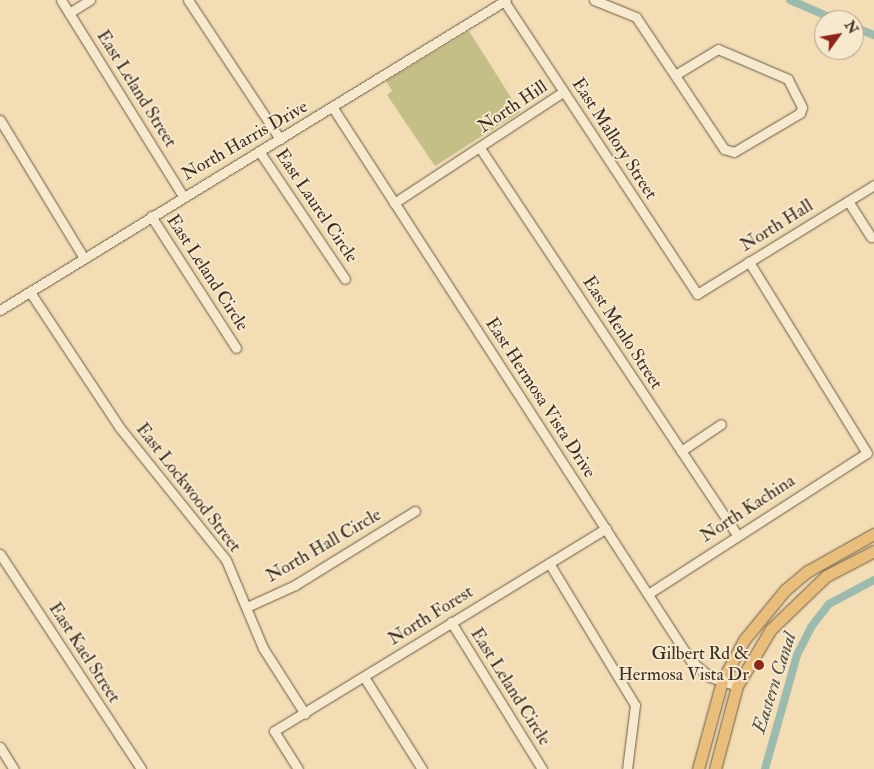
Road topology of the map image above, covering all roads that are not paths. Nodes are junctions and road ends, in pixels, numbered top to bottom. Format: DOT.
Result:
graph roads {
  1 [pos="60,0"];
  2 [pos="90,0"];
  3 [pos="188,0"];
  4 [pos="505,0"];
  5 [pos="594,0"];
  6 [pos="69,13"];
  7 [pos="675,75"];
  8 [pos="563,92"];
  9 [pos="333,108"];
  10 [pos="0,120"];
  11 [pos="280,139"];
  12 [pos="480,148"];
  13 [pos="259,151"];
  14 [pos="874,185"];
  15 [pos="183,196"];
  16 [pos="848,201"];
  17 [pos="394,203"];
  18 [pos="150,216"];
  19 [pos="871,236"];
  20 [pos="84,258"];
  21 [pos="750,262"];
  22 [pos="345,280"];
  23 [pos="30,292"];
  24 [pos="697,294"];
  25 [pos="0,310"];
  26 [pos="236,348"];
  27 [pos="721,424"];
  28 [pos="681,451"];
  29 [pos="415,512"];
  30 [pos="606,528"];
  31 [pos="874,534"];
  32 [pos="737,536"];
  33 [pos="874,551"];
  34 [pos="0,554"];
  35 [pos="549,563"];
  36 [pos="648,594"];
  37 [pos="250,606"];
  38 [pos="451,622"];
  39 [pos="364,677"];
  40 [pos="722,681"];
  41 [pos="737,686"];
  42 [pos="305,714"];
  43 [pos="0,747"];
  44 [pos="11,768"];
  45 [pos="142,769"];
  46 [pos="298,769"];
  47 [pos="422,769"];
  48 [pos="542,769"];
  49 [pos="628,769"];
  50 [pos="698,769"];
  51 [pos="715,769"];
  1 -- 6 [label="street, East Leland Street"];
  2 -- 6 [label="street"];
  3 -- 11 [label="street"];
  4 -- 8 [label="street, East Mallory Street"];
  4 -- 9 [label="street, North Harris Drive"];
  5 -- 7 [label="street"];
  6 -- 15 [label="street, East Leland Street"];
  7 -- 7 [label="street"];
  8 -- 12 [label="street, North Hill"];
  8 -- 24 [label="street, East Mallory Street"];
  9 -- 11 [label="street, North Harris Drive"];
  9 -- 17 [label="street, East Hermosa Vista Drive"];
  10 -- 20 [label="street"];
  11 -- 13 [label="street, North Harris Drive"];
  12 -- 17 [label="street, North Hill"];
  12 -- 28 [label="street, East Menlo Street"];
  13 -- 15 [label="street, North Harris Drive"];
  13 -- 22 [label="street, East Laurel Circle"];
  14 -- 16 [label="street, North Hall"];
  15 -- 18 [label="street, North Harris Drive"];
  16 -- 19 [label="street"];
  16 -- 21 [label="street, North Hall"];
  17 -- 30 [label="street, East Hermosa Vista Drive"];
  18 -- 20 [label="street, North Harris Drive"];
  18 -- 26 [label="street, East Leland Circle"];
  20 -- 23 [label="street, North Harris Drive"];
  21 -- 24 [label="street, North Hall"];
  21 -- 32 [label="street, North Kachina"];
  23 -- 25 [label="street, North Harris Drive"];
  23 -- 37 [label="street, East Lockwood Street"];
  27 -- 28 [label="street"];
  28 -- 32 [label="street, East Menlo Street"];
  29 -- 37 [label="street, North Hall Circle"];
  30 -- 35 [label="street, North Forest"];
  30 -- 36 [label="street, East Hermosa Vista Drive"];
  31 -- 40 [label="main road"];
  32 -- 36 [label="street, North Kachina"];
  33 -- 41 [label="main road"];
  34 -- 45 [label="street, East Kael Street"];
  35 -- 38 [label="street, North Forest"];
  35 -- 49 [label="street"];
  36 -- 40 [label="street, East Hermosa Vista Drive"];
  37 -- 42 [label="street, East Lockwood Street"];
  38 -- 39 [label="street, North Forest"];
  38 -- 48 [label="street, East Leland Circle"];
  39 -- 42 [label="street, North Forest"];
  39 -- 47 [label="street"];
  40 -- 41 [label="street, East Hermosa Vista Drive"];
  40 -- 50 [label="main road"];
  41 -- 51 [label="main road"];
  42 -- 46 [label="street, North Forest"];
  43 -- 44 [label="street"];
}
